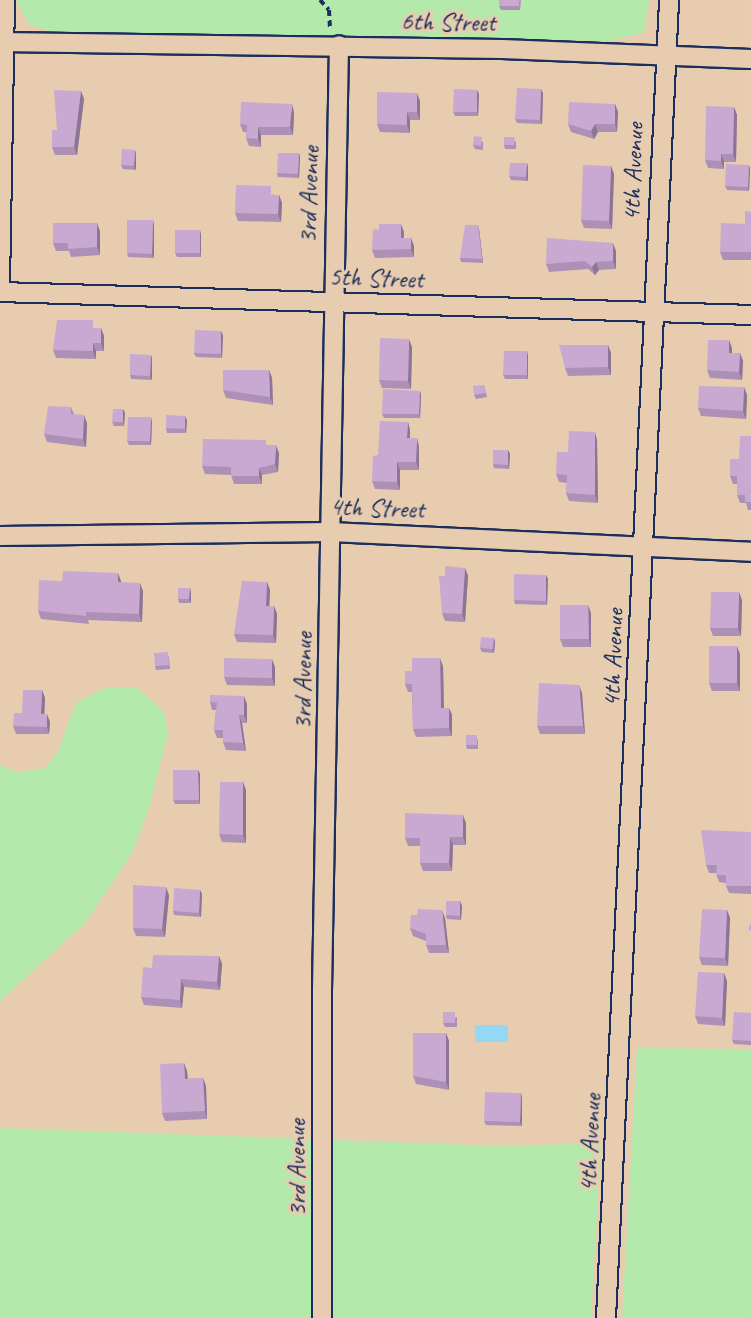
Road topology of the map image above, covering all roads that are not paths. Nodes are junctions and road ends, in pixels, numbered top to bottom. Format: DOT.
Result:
graph roads {
  1 [pos="5,0"];
  2 [pos="669,0"];
  3 [pos="2,42"];
  4 [pos="339,45"];
  5 [pos="665,56"];
  6 [pos="751,59"];
  7 [pos="0,286"];
  8 [pos="0,292"];
  9 [pos="332,302"];
  10 [pos="653,312"];
  11 [pos="751,315"];
  12 [pos="330,531"];
  13 [pos="0,536"];
  14 [pos="643,547"];
  15 [pos="751,552"];
  16 [pos="322,1318"];
  17 [pos="606,1318"];
  1 -- 3 [label="street"];
  2 -- 5 [label="street, 4th Avenue"];
  3 -- 4 [label="street, 6th Street"];
  3 -- 7 [label="street"];
  4 -- 5 [label="street, 6th Street"];
  4 -- 9 [label="street, 3rd Avenue"];
  5 -- 6 [label="street, 6th Street"];
  5 -- 10 [label="street, 4th Avenue"];
  8 -- 9 [label="street, 5th Street"];
  9 -- 10 [label="street, 5th Street"];
  9 -- 12 [label="street, 3rd Avenue"];
  10 -- 11 [label="street, 5th Street"];
  10 -- 14 [label="street, 4th Avenue"];
  12 -- 13 [label="street, 4th Street"];
  12 -- 14 [label="street, 4th Street"];
  12 -- 16 [label="street, 3rd Avenue"];
  14 -- 15 [label="street, 4th Street"];
  14 -- 17 [label="street, 4th Avenue"];
}
